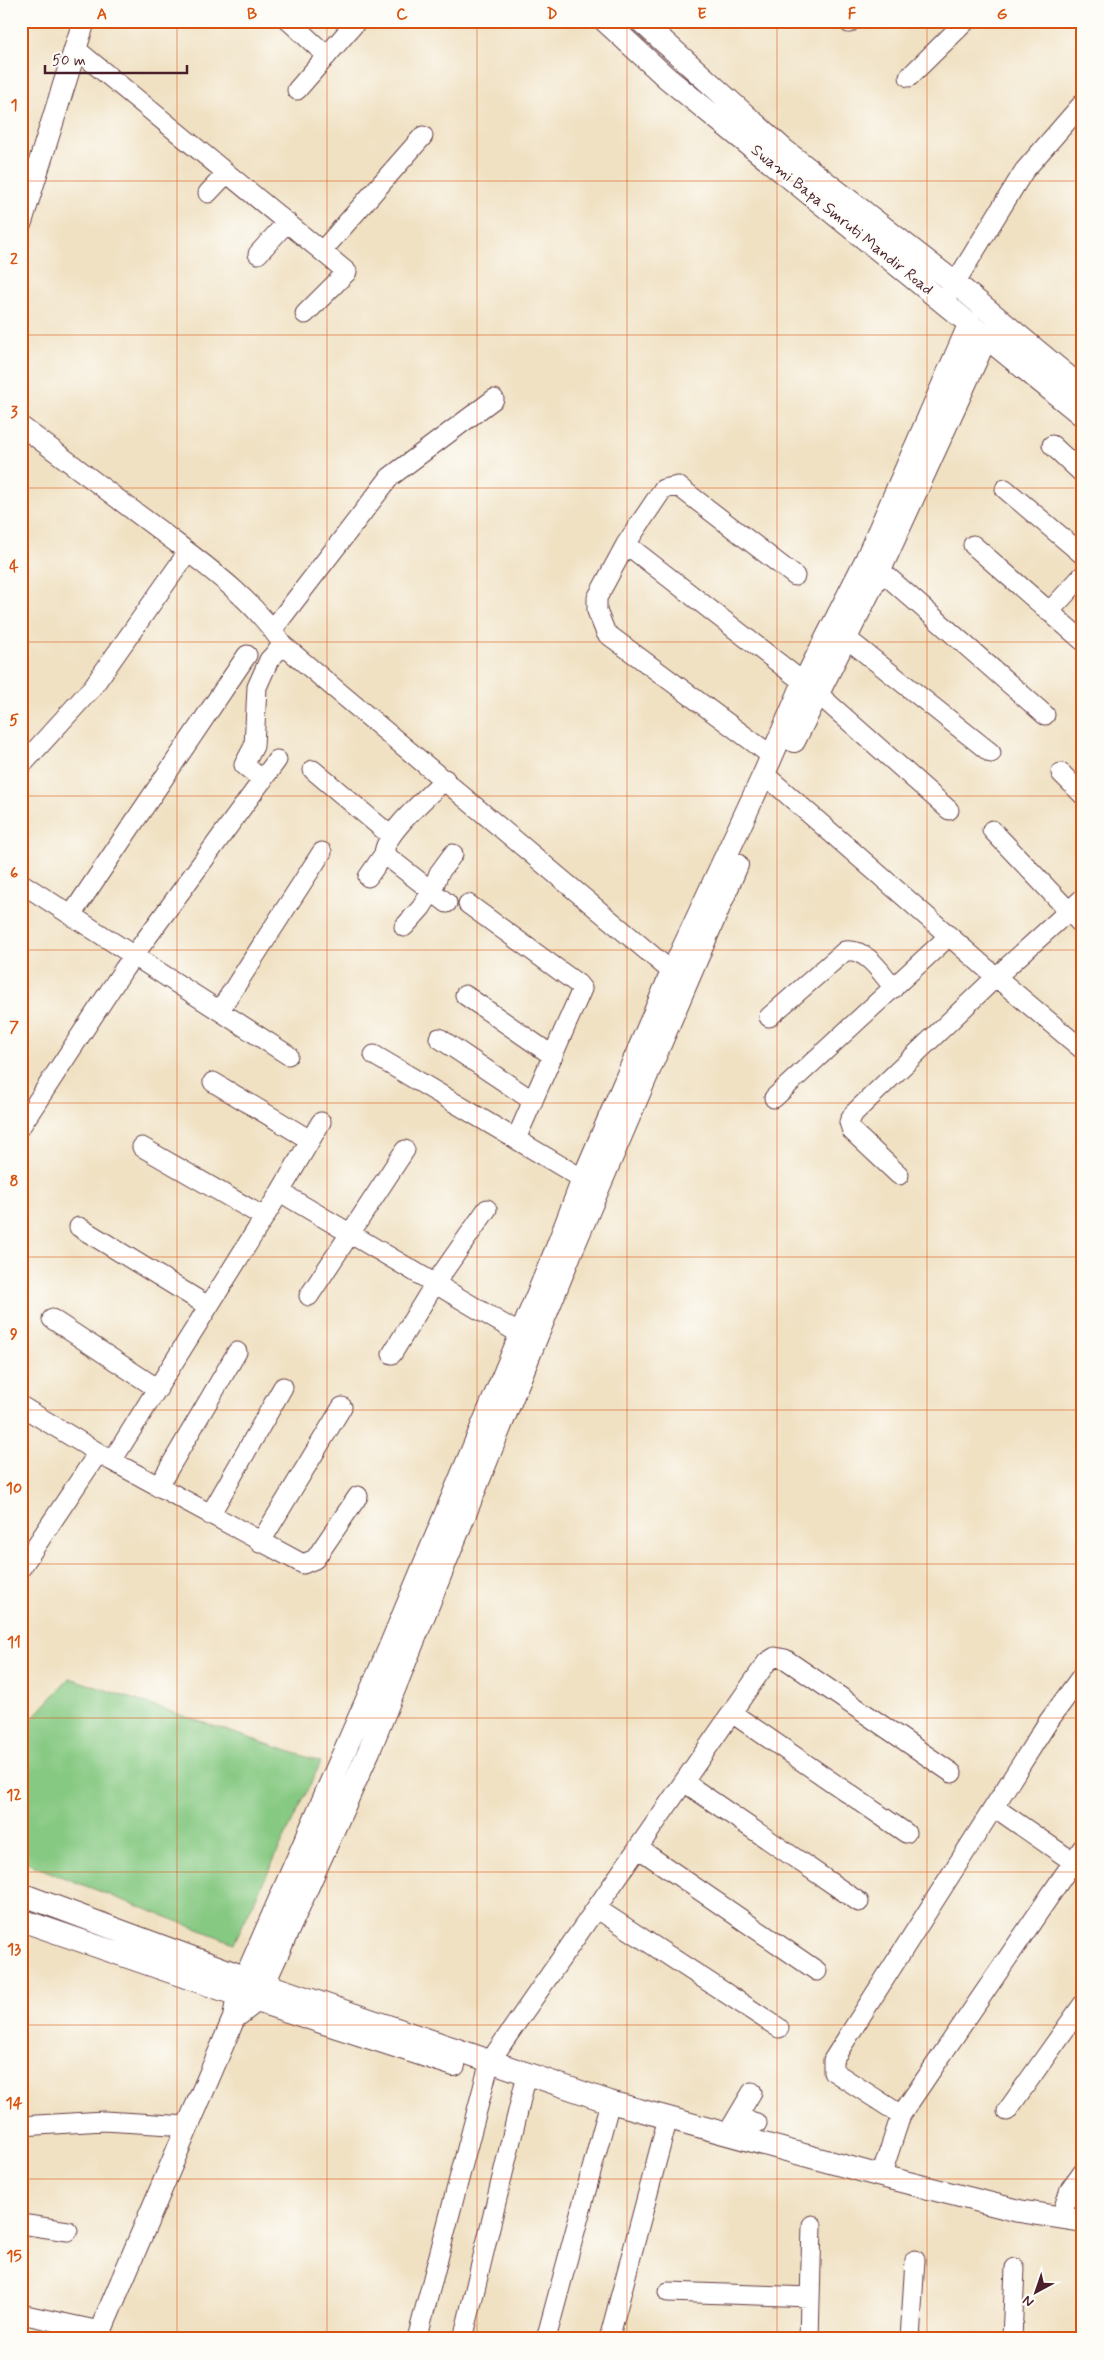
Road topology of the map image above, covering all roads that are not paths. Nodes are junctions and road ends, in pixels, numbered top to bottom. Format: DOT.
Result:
graph roads {
  1 [pos="84,21"];
  2 [pos="289,21"];
  3 [pos="357,21"];
  4 [pos="605,21"];
  5 [pos="641,21"];
  6 [pos="966,21"];
  7 [pos="76,49"];
  8 [pos="327,56"];
  9 [pos="909,77"];
  10 [pos="297,90"];
  11 [pos="1083,103"];
  12 [pos="423,136"];
  13 [pos="227,173"];
  14 [pos="208,193"];
  15 [pos="21,222"];
  16 [pos="287,222"];
  17 [pos="322,251"];
  18 [pos="258,254"];
  19 [pos="949,292"];
  20 [pos="306,314"];
  21 [pos="979,329"];
  22 [pos="1083,388"];
  23 [pos="494,399"];
  24 [pos="1083,416"];
  25 [pos="21,426"];
  26 [pos="1052,445"];
  27 [pos="1083,474"];
  28 [pos="1005,489"];
  29 [pos="626,544"];
  30 [pos="973,545"];
  31 [pos="188,552"];
  32 [pos="1083,555"];
  33 [pos="880,570"];
  34 [pos="1083,575"];
  35 [pos="795,576"];
  36 [pos="1049,612"];
  37 [pos="278,637"];
  38 [pos="845,637"];
  39 [pos="1083,642"];
  40 [pos="261,677"];
  41 [pos="810,687"];
  42 [pos="1045,716"];
  43 [pos="991,753"];
  44 [pos="277,760"];
  45 [pos="21,766"];
  46 [pos="313,770"];
  47 [pos="770,771"];
  48 [pos="1061,773"];
  49 [pos="445,779"];
  50 [pos="263,780"];
  51 [pos="1083,795"];
  52 [pos="949,810"];
  53 [pos="992,830"];
  54 [pos="391,836"];
  55 [pos="322,852"];
  56 [pos="384,854"];
  57 [pos="453,854"];
  58 [pos="368,877"];
  59 [pos="21,883"];
  60 [pos="432,891"];
  61 [pos="1083,898"];
  62 [pos="447,903"];
  63 [pos="468,904"];
  64 [pos="1068,911"];
  65 [pos="72,914"];
  66 [pos="404,926"];
  67 [pos="1083,926"];
  68 [pos="949,936"];
  69 [pos="135,955"];
  70 [pos="680,976"];
  71 [pos="996,978"];
  72 [pos="894,988"];
  73 [pos="464,995"];
  74 [pos="220,1010"];
  75 [pos="769,1017"];
  76 [pos="439,1038"];
  77 [pos="1083,1050"];
  78 [pos="288,1055"];
  79 [pos="374,1055"];
  80 [pos="553,1056"];
  81 [pos="213,1082"];
  82 [pos="774,1098"];
  83 [pos="533,1102"];
  84 [pos="321,1122"];
  85 [pos="21,1126"];
  86 [pos="516,1139"];
  87 [pos="310,1140"];
  88 [pos="142,1147"];
  89 [pos="405,1150"];
  90 [pos="899,1175"];
  91 [pos="583,1179"];
  92 [pos="280,1192"];
  93 [pos="487,1209"];
  94 [pos="264,1217"];
  95 [pos="79,1228"];
  96 [pos="350,1234"];
  97 [pos="434,1285"];
  98 [pos="308,1296"];
  99 [pos="208,1306"];
  100 [pos="52,1319"];
  101 [pos="520,1334"];
  102 [pos="237,1352"];
  103 [pos="392,1354"];
  104 [pos="282,1386"];
  105 [pos="158,1389"];
  106 [pos="342,1407"];
  107 [pos="23,1411"];
  108 [pos="105,1457"];
  109 [pos="158,1487"];
  110 [pos="358,1496"];
  111 [pos="210,1515"];
  112 [pos="260,1543"];
  113 [pos="21,1568"];
  114 [pos="1083,1674"];
  115 [pos="732,1713"];
  116 [pos="952,1773"];
  117 [pos="684,1782"];
  118 [pos="994,1807"];
  119 [pos="906,1833"];
  120 [pos="638,1848"];
  121 [pos="1079,1859"];
  122 [pos="21,1894"];
  123 [pos="859,1902"];
  124 [pos="596,1908"];
  125 [pos="21,1920"];
  126 [pos="817,1971"];
  127 [pos="251,1989"];
  128 [pos="1083,2004"];
  129 [pos="779,2028"];
  130 [pos="488,2068"];
  131 [pos="525,2080"];
  132 [pos="752,2092"];
  133 [pos="609,2108"];
  134 [pos="1007,2112"];
  135 [pos="901,2115"];
  136 [pos="757,2123"];
  137 [pos="667,2124"];
  138 [pos="21,2126"];
  139 [pos="188,2126"];
  140 [pos="732,2126"];
  141 [pos="825,2166"];
  142 [pos="1083,2171"];
  143 [pos="882,2176"];
  144 [pos="919,2190"];
  145 [pos="1072,2219"];
  146 [pos="21,2224"];
  147 [pos="812,2225"];
  148 [pos="68,2231"];
  149 [pos="1083,2233"];
  150 [pos="915,2260"];
  151 [pos="1015,2268"];
  152 [pos="668,2292"];
  153 [pos="810,2297"];
  154 [pos="21,2314"];
  155 [pos="99,2335"];
  156 [pos="417,2339"];
  157 [pos="463,2339"];
  158 [pos="546,2339"];
  159 [pos="609,2339"];
  160 [pos="809,2339"];
  161 [pos="910,2339"];
  162 [pos="1012,2339"];
  1 -- 7 [label="street"];
  2 -- 8 [label="street"];
  3 -- 8 [label="street"];
  4 -- 19 [label="street, Swami Bapa Smruti Mandir Road"];
  5 -- 19 [label="street"];
  6 -- 9 [label="street"];
  7 -- 13 [label="street"];
  7 -- 15 [label="street"];
  8 -- 10 [label="street"];
  11 -- 19 [label="street"];
  12 -- 17 [label="street"];
  13 -- 14 [label="street"];
  13 -- 16 [label="street"];
  16 -- 17 [label="street"];
  16 -- 18 [label="street"];
  17 -- 20 [label="street"];
  19 -- 21 [label="street, Swami Bapa Smruti Mandir Road"];
  19 -- 22 [label="street"];
  21 -- 24 [label="street, Swami Bapa Smruti Mandir Road"];
  21 -- 33 [label="street"];
  21 -- 41 [label="street"];
  23 -- 37 [label="street"];
  25 -- 31 [label="street"];
  26 -- 27 [label="street"];
  28 -- 32 [label="street"];
  29 -- 35 [label="street"];
  29 -- 41 [label="street"];
  29 -- 47 [label="street"];
  30 -- 36 [label="street"];
  31 -- 37 [label="street"];
  31 -- 45 [label="street"];
  33 -- 38 [label="street"];
  33 -- 42 [label="street"];
  34 -- 36 [label="street"];
  36 -- 39 [label="street"];
  37 -- 40 [label="street"];
  37 -- 49 [label="street"];
  38 -- 41 [label="street"];
  38 -- 43 [label="street"];
  40 -- 50 [label="street"];
  40 -- 65 [label="street"];
  41 -- 47 [label="street"];
  41 -- 52 [label="street"];
  44 -- 50 [label="street"];
  46 -- 54 [label="street"];
  47 -- 68 [label="street"];
  47 -- 70 [label="street"];
  48 -- 51 [label="street"];
  49 -- 54 [label="street"];
  49 -- 70 [label="street"];
  50 -- 69 [label="street"];
  53 -- 64 [label="street"];
  54 -- 56 [label="street"];
  55 -- 74 [label="street"];
  56 -- 58 [label="street"];
  56 -- 60 [label="street"];
  57 -- 60 [label="street"];
  59 -- 65 [label="street"];
  60 -- 62 [label="street"];
  60 -- 66 [label="street"];
  61 -- 64 [label="street"];
  63 -- 80 [label="street"];
  64 -- 67 [label="street"];
  64 -- 71 [label="street"];
  65 -- 69 [label="street"];
  68 -- 71 [label="street"];
  68 -- 72 [label="street"];
  69 -- 74 [label="street"];
  69 -- 85 [label="street"];
  70 -- 91 [label="street"];
  70 -- 127 [label="street"];
  71 -- 77 [label="street"];
  71 -- 90 [label="street"];
  72 -- 75 [label="street"];
  72 -- 82 [label="street"];
  73 -- 80 [label="street"];
  74 -- 78 [label="street"];
  76 -- 83 [label="street"];
  79 -- 86 [label="street"];
  80 -- 83 [label="street"];
  81 -- 87 [label="street"];
  83 -- 86 [label="street"];
  84 -- 87 [label="street"];
  86 -- 91 [label="street"];
  87 -- 92 [label="street"];
  88 -- 94 [label="street"];
  89 -- 96 [label="street"];
  91 -- 101 [label="street"];
  92 -- 94 [label="street"];
  92 -- 96 [label="street"];
  93 -- 97 [label="street"];
  94 -- 99 [label="street"];
  95 -- 99 [label="street"];
  96 -- 97 [label="street"];
  96 -- 98 [label="street"];
  97 -- 101 [label="street"];
  97 -- 103 [label="street"];
  99 -- 105 [label="street"];
  100 -- 105 [label="street"];
  101 -- 127 [label="street"];
  102 -- 109 [label="street"];
  104 -- 111 [label="street"];
  105 -- 108 [label="street"];
  106 -- 112 [label="street"];
  107 -- 108 [label="street"];
  108 -- 109 [label="street"];
  108 -- 113 [label="street"];
  109 -- 111 [label="street"];
  110 -- 112 [label="street"];
  111 -- 112 [label="street"];
  114 -- 118 [label="street"];
  115 -- 116 [label="street"];
  115 -- 117 [label="street"];
  115 -- 119 [label="street"];
  117 -- 120 [label="street"];
  117 -- 123 [label="street"];
  118 -- 121 [label="street"];
  118 -- 135 [label="street"];
  120 -- 124 [label="street"];
  120 -- 126 [label="street"];
  121 -- 135 [label="street"];
  122 -- 127 [label="street"];
  124 -- 129 [label="street"];
  124 -- 130 [label="street"];
  125 -- 127 [label="street"];
  127 -- 130 [label="street"];
  127 -- 139 [label="street"];
  128 -- 134 [label="street"];
  130 -- 131 [label="street"];
  130 -- 156 [label="street"];
  131 -- 133 [label="street"];
  131 -- 157 [label="street"];
  132 -- 140 [label="street"];
  133 -- 137 [label="street"];
  133 -- 158 [label="street"];
  135 -- 143 [label="street"];
  136 -- 140 [label="street"];
  137 -- 140 [label="street"];
  137 -- 141 [label="street"];
  137 -- 159 [label="street"];
  138 -- 139 [label="street"];
  139 -- 155 [label="street"];
  140 -- 141 [label="street"];
  141 -- 143 [label="street"];
  141 -- 144 [label="street"];
  142 -- 145 [label="street"];
  143 -- 144 [label="street"];
  144 -- 145 [label="street"];
  144 -- 149 [label="street"];
  146 -- 148 [label="street"];
  147 -- 153 [label="street"];
  150 -- 161 [label="street"];
  151 -- 162 [label="street"];
  152 -- 153 [label="street"];
  153 -- 160 [label="street"];
  154 -- 155 [label="street"];
}
